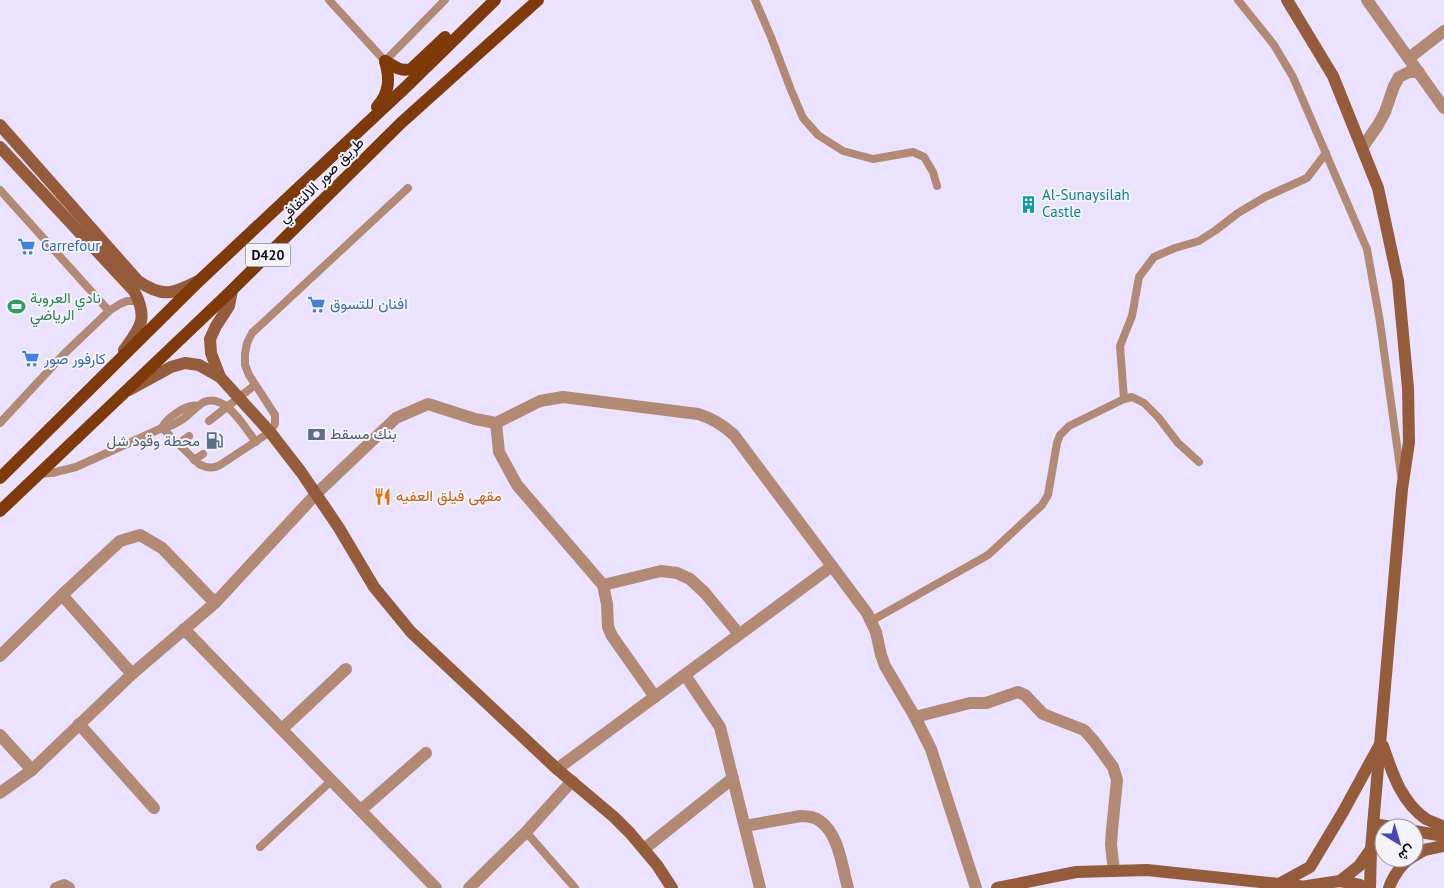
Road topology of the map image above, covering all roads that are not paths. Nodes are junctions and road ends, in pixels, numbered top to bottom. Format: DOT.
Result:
graph roads {
  1 [pos="329,0"];
  2 [pos="445,0"];
  3 [pos="538,0"];
  4 [pos="755,0"];
  5 [pos="1238,0"];
  6 [pos="1287,0"];
  7 [pos="1367,0"];
  8 [pos="492,4"];
  9 [pos="1444,31"];
  10 [pos="1409,58"];
  11 [pos="385,61"];
  12 [pos="1419,72"];
  13 [pos="1444,108"];
  14 [pos="0,125"];
  15 [pos="350,138"];
  16 [pos="0,147"];
  17 [pos="1362,148"];
  18 [pos="1326,153"];
  19 [pos="937,186"];
  20 [pos="408,188"];
  21 [pos="0,190"];
  22 [pos="200,280"];
  23 [pos="232,290"];
  24 [pos="139,301"];
  25 [pos="109,311"];
  26 [pos="108,373"];
  27 [pos="220,377"];
  28 [pos="255,385"];
  29 [pos="128,390"];
  30 [pos="239,397"];
  31 [pos="1124,398"];
  32 [pos="228,406"];
  33 [pos="209,421"];
  34 [pos="0,423"];
  35 [pos="496,423"];
  36 [pos="162,428"];
  37 [pos="270,432"];
  38 [pos="189,436"];
  39 [pos="256,442"];
  40 [pos="178,444"];
  41 [pos="203,454"];
  42 [pos="194,460"];
  43 [pos="1199,462"];
  44 [pos="5,468"];
  45 [pos="40,474"];
  46 [pos="0,478"];
  47 [pos="1402,489"];
  48 [pos="316,494"];
  49 [pos="0,511"];
  50 [pos="832,566"];
  51 [pos="603,585"];
  52 [pos="62,595"];
  53 [pos="215,603"];
  54 [pos="871,621"];
  55 [pos="184,629"];
  56 [pos="739,634"];
  57 [pos="0,656"];
  58 [pos="346,669"];
  59 [pos="132,674"];
  60 [pos="685,675"];
  61 [pos="655,697"];
  62 [pos="915,717"];
  63 [pos="80,724"];
  64 [pos="282,729"];
  65 [pos="0,735"];
  66 [pos="1382,741"];
  67 [pos="426,753"];
  68 [pos="557,769"];
  69 [pos="32,770"];
  70 [pos="733,778"];
  71 [pos="332,780"];
  72 [pos="572,782"];
  73 [pos="0,793"];
  74 [pos="154,808"];
  75 [pos="361,810"];
  76 [pos="1373,824"];
  77 [pos="745,826"];
  78 [pos="1444,827"];
  79 [pos="526,832"];
  80 [pos="1424,832"];
  81 [pos="1444,836"];
  82 [pos="1444,846"];
  83 [pos="260,847"];
  84 [pos="1371,848"];
  85 [pos="644,850"];
  86 [pos="1424,850"];
  87 [pos="1402,868"];
  88 [pos="1114,871"];
  89 [pos="1340,880"];
  90 [pos="1279,884"];
  91 [pos="1310,887"];
  92 [pos="56,888"];
  93 [pos="69,888"];
  94 [pos="436,888"];
  95 [pos="469,888"];
  96 [pos="575,888"];
  97 [pos="672,888"];
  98 [pos="760,888"];
  99 [pos="848,888"];
  100 [pos="976,888"];
  101 [pos="997,888"];
  102 [pos="1366,888"];
  103 [pos="1370,888"];
  104 [pos="1389,888"];
  1 -- 11 [label="lane"];
  2 -- 11 [label="lane"];
  3 -- 23 [label="main road, طريق صور الالتفافي / D420"];
  4 -- 19 [label="lane"];
  5 -- 18 [label="lane"];
  6 -- 17 [label="street"];
  7 -- 10 [label="street"];
  8 -- 11 [label="main road"];
  8 -- 15 [label="main road, طريق صور الالتفافي / D420"];
  9 -- 10 [label="street"];
  10 -- 12 [label="street"];
  11 -- 15 [label="main road"];
  12 -- 13 [label="street"];
  12 -- 17 [label="street"];
  14 -- 22 [label="street"];
  15 -- 22 [label="main road, طريق صور الالتفافي / D420"];
  16 -- 24 [label="street"];
  17 -- 47 [label="street"];
  18 -- 31 [label="lane"];
  18 -- 47 [label="lane"];
  20 -- 28 [label="lane"];
  21 -- 25 [label="lane"];
  22 -- 26 [label="main road, طريق صور الالتفافي / D420"];
  23 -- 27 [label="street"];
  23 -- 29 [label="main road, طريق صور الالتفافي / D420"];
  24 -- 25 [label="lane"];
  24 -- 26 [label="street"];
  25 -- 34 [label="lane"];
  26 -- 44 [label="main road, طريق صور الالتفافي / D420"];
  27 -- 29 [label="street"];
  27 -- 30 [label="street"];
  28 -- 30 [label="lane"];
  28 -- 37 [label="lane"];
  29 -- 45 [label="main road, طريق صور الالتفافي / D420"];
  30 -- 32 [label="lane"];
  30 -- 37 [label="street"];
  31 -- 43 [label="lane"];
  31 -- 54 [label="lane"];
  32 -- 33 [label="lane"];
  32 -- 36 [label="lane"];
  32 -- 39 [label="lane"];
  35 -- 48 [label="street"];
  35 -- 50 [label="street"];
  35 -- 51 [label="street"];
  36 -- 40 [label="lane"];
  36 -- 45 [label="lane"];
  37 -- 39 [label="lane"];
  37 -- 48 [label="street"];
  38 -- 40 [label="lane"];
  39 -- 42 [label="lane"];
  40 -- 42 [label="lane"];
  41 -- 42 [label="lane"];
  44 -- 46 [label="main road, طريق صور الالتفافي / D420"];
  45 -- 49 [label="main road, طريق صور الالتفافي / D420"];
  47 -- 66 [label="street"];
  48 -- 53 [label="street"];
  48 -- 68 [label="street"];
  50 -- 54 [label="street"];
  50 -- 56 [label="street"];
  51 -- 56 [label="street"];
  51 -- 61 [label="street"];
  52 -- 53 [label="street"];
  52 -- 57 [label="street"];
  52 -- 59 [label="street"];
  53 -- 55 [label="street"];
  54 -- 62 [label="street"];
  55 -- 59 [label="street"];
  55 -- 64 [label="street"];
  56 -- 60 [label="street"];
  58 -- 64 [label="street"];
  59 -- 63 [label="street"];
  60 -- 61 [label="street"];
  60 -- 70 [label="street"];
  61 -- 68 [label="street"];
  62 -- 88 [label="street"];
  62 -- 100 [label="street"];
  63 -- 69 [label="street"];
  63 -- 74 [label="street"];
  64 -- 71 [label="street"];
  65 -- 69 [label="street"];
  66 -- 76 [label="street"];
  66 -- 78 [label="street"];
  66 -- 90 [label="street"];
  67 -- 75 [label="street"];
  68 -- 72 [label="street"];
  69 -- 73 [label="street"];
  70 -- 77 [label="street"];
  70 -- 85 [label="street"];
  71 -- 75 [label="street"];
  71 -- 83 [label="lane"];
  72 -- 79 [label="street"];
  72 -- 85 [label="street"];
  75 -- 94 [label="street"];
  76 -- 84 [label="street"];
  77 -- 98 [label="street"];
  77 -- 99 [label="street"];
  79 -- 95 [label="street"];
  79 -- 96 [label="lane"];
  80 -- 81 [label="street"];
  82 -- 86 [label="street"];
  84 -- 89 [label="street"];
  84 -- 103 [label="street"];
  85 -- 97 [label="street"];
  87 -- 104 [label="street"];
  88 -- 90 [label="street"];
  88 -- 101 [label="street"];
  89 -- 91 [label="street"];
  89 -- 102 [label="street"];
  90 -- 91 [label="street"];
  92 -- 93 [label="street"];
}
